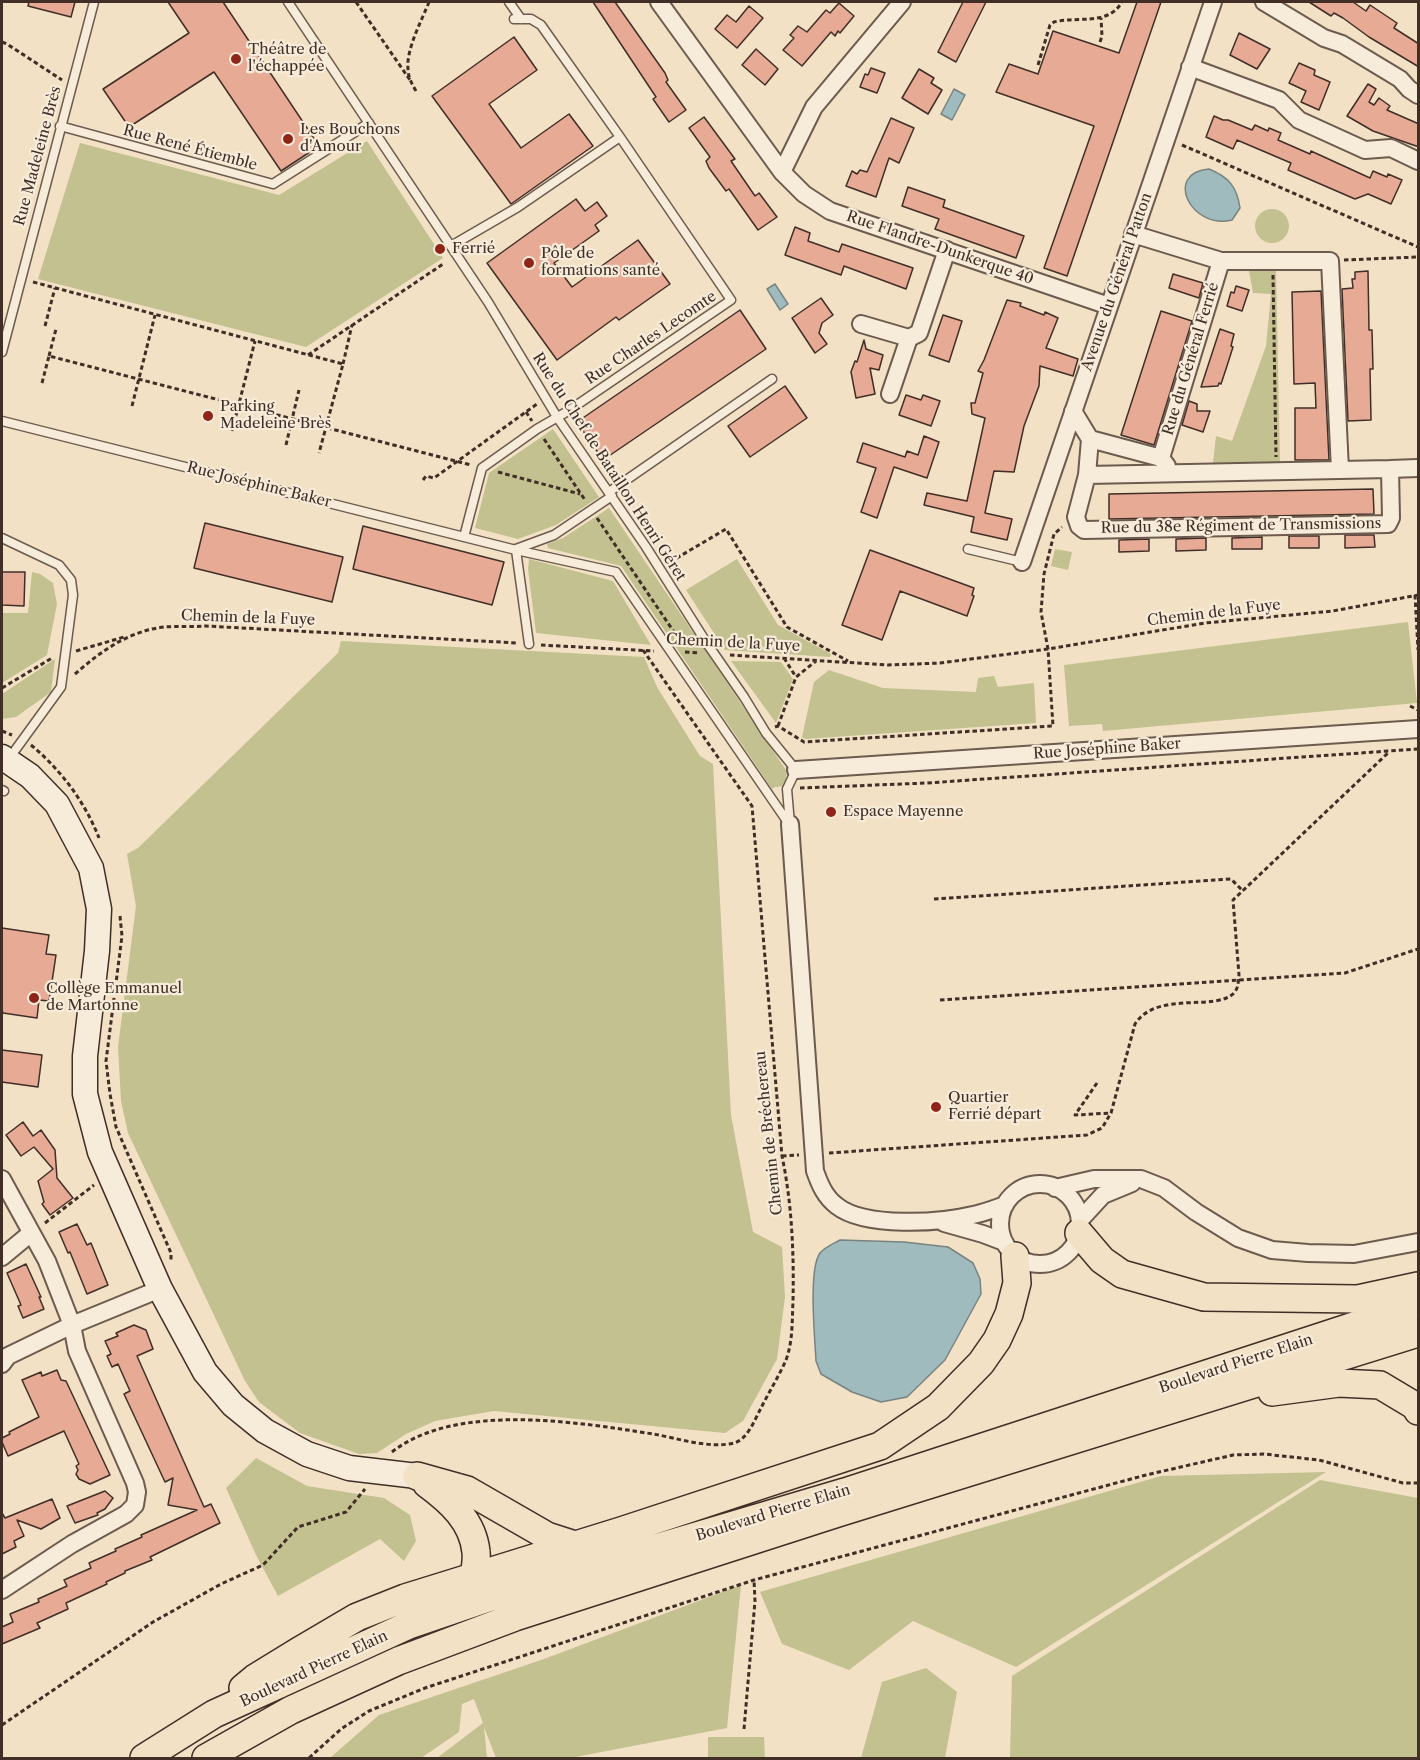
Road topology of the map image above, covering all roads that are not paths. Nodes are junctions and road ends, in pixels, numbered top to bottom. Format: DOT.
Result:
graph roads {
  1 [pos="93,2"];
  2 [pos="288,2"];
  3 [pos="509,2"];
  4 [pos="659,2"];
  5 [pos="902,2"];
  6 [pos="1212,2"];
  7 [pos="1264,2"];
  8 [pos="1190,67"];
  9 [pos="1419,95"];
  10 [pos="369,123"];
  11 [pos="60,126"];
  12 [pos="620,137"];
  13 [pos="1419,161"];
  14 [pos="782,172"];
  15 [pos="1133,234"];
  16 [pos="451,246"];
  17 [pos="947,250"];
  18 [pos="1221,261"];
  19 [pos="1109,306"];
  20 [pos="861,324"];
  21 [pos="909,338"];
  22 [pos="2,352"];
  23 [pos="772,379"];
  24 [pos="890,394"];
  25 [pos="1073,411"];
  26 [pos="557,417"];
  27 [pos="2,421"];
  28 [pos="1090,439"];
  29 [pos="1161,458"];
  30 [pos="1419,468"];
  31 [pos="1390,469"];
  32 [pos="1340,470"];
  33 [pos="1173,474"];
  34 [pos="1087,475"];
  35 [pos="611,494"];
  36 [pos="464,537"];
  37 [pos="2,538"];
  38 [pos="968,549"];
  39 [pos="516,550"];
  40 [pos="1022,562"];
  41 [pos="529,644"];
  42 [pos="1419,729"];
  43 [pos="5,759"];
  44 [pos="796,770"];
  45 [pos="790,824"];
  46 [pos="2,1179"];
  47 [pos="1141,1179"];
  48 [pos="1056,1188"];
  49 [pos="1005,1205"];
  50 [pos="938,1221"];
  51 [pos="1079,1226"];
  52 [pos="31,1233"];
  53 [pos="1419,1242"];
  54 [pos="1010,1249"];
  55 [pos="2,1257"];
  56 [pos="1419,1286"];
  57 [pos="160,1289"];
  58 [pos="1419,1305"];
  59 [pos="72,1325"];
  60 [pos="1419,1333"];
  61 [pos="2,1364"];
  62 [pos="1196,1402"];
  63 [pos="1419,1410"];
  64 [pos="417,1476"];
  65 [pos="575,1545"];
  66 [pos="474,1576"];
  67 [pos="2,1590"];
  68 [pos="214,1714"];
  69 [pos="144,1758"];
  70 [pos="206,1758"];
  1 -- 11 [label="lane, Rue Madeleine Brès"];
  2 -- 10 [label="lane, Rue du Chef de Bataillon Henri Géret"];
  3 -- 12 [label="lane"];
  4 -- 14 [label="street, Rue Flandre-Dunkerque 40"];
  5 -- 14 [label="street"];
  6 -- 8 [label="street, Avenue du Général Patton"];
  7 -- 9 [label="street"];
  8 -- 13 [label="street"];
  8 -- 15 [label="street, Avenue du Général Patton"];
  10 -- 11 [label="lane, Rue René Étiemble"];
  10 -- 16 [label="lane, Rue du Chef de Bataillon Henri Géret"];
  11 -- 22 [label="lane, Rue Madeleine Brès"];
  12 -- 16 [label="lane"];
  12 -- 26 [label="lane, Rue Charles Lecomte"];
  14 -- 17 [label="street, Rue Flandre-Dunkerque 40"];
  15 -- 18 [label="street"];
  15 -- 19 [label="street, Avenue du Général Patton"];
  16 -- 26 [label="lane, Rue du Chef de Bataillon Henri Géret"];
  17 -- 19 [label="street, Rue Flandre-Dunkerque 40"];
  17 -- 21 [label="street"];
  18 -- 29 [label="street, Rue du Général Ferrié"];
  18 -- 32 [label="street"];
  19 -- 25 [label="street, Avenue du Général Patton"];
  20 -- 21 [label="street"];
  21 -- 24 [label="street"];
  23 -- 35 [label="lane"];
  25 -- 28 [label="street"];
  25 -- 40 [label="street, Avenue du Général Patton"];
  26 -- 35 [label="lane, Rue du Chef de Bataillon Henri Géret"];
  26 -- 36 [label="lane, Rue Charles Lecomte"];
  27 -- 36 [label="lane, Rue Joséphine Baker"];
  28 -- 29 [label="street"];
  28 -- 34 [label="street"];
  29 -- 33 [label="street"];
  30 -- 31 [label="street"];
  31 -- 32 [label="street"];
  31 -- 34 [label="street, Rue du 38e Régiment de Transmissions"];
  32 -- 33 [label="street"];
  33 -- 34 [label="street"];
  35 -- 39 [label="lane"];
  35 -- 44 [label="lane, Rue du Chef de Bataillon Henri Géret"];
  36 -- 39 [label="lane, Rue Joséphine Baker"];
  37 -- 43 [label="lane"];
  38 -- 40 [label="lane"];
  39 -- 41 [label="lane"];
  39 -- 45 [label="lane, Rue Joséphine Baker"];
  42 -- 44 [label="street, Rue Joséphine Baker"];
  43 -- 57 [label="street"];
  44 -- 45 [label="lane"];
  45 -- 50 [label="street"];
  46 -- 52 [label="street"];
  47 -- 48 [label="street"];
  47 -- 51 [label="street"];
  47 -- 53 [label="street"];
  48 -- 49 [label="street"];
  48 -- 51 [label="street"];
  49 -- 50 [label="street"];
  49 -- 54 [label="street"];
  50 -- 54 [label="street"];
  51 -- 54 [label="street"];
  51 -- 56 [label="main road"];
  52 -- 55 [label="street"];
  52 -- 59 [label="street"];
  54 -- 65 [label="main road"];
  57 -- 59 [label="street"];
  57 -- 64 [label="street"];
  58 -- 68 [label="main road, Boulevard Pierre Elain"];
  59 -- 61 [label="street"];
  59 -- 67 [label="street"];
  60 -- 62 [label="main road, Boulevard Pierre Elain"];
  62 -- 63 [label="main road"];
  62 -- 70 [label="main road, Boulevard Pierre Elain"];
  64 -- 65 [label="main road"];
  64 -- 66 [label="main road"];
  65 -- 66 [label="main road"];
  66 -- 68 [label="main road"];
  68 -- 69 [label="main road, Boulevard Pierre Elain"];
}
